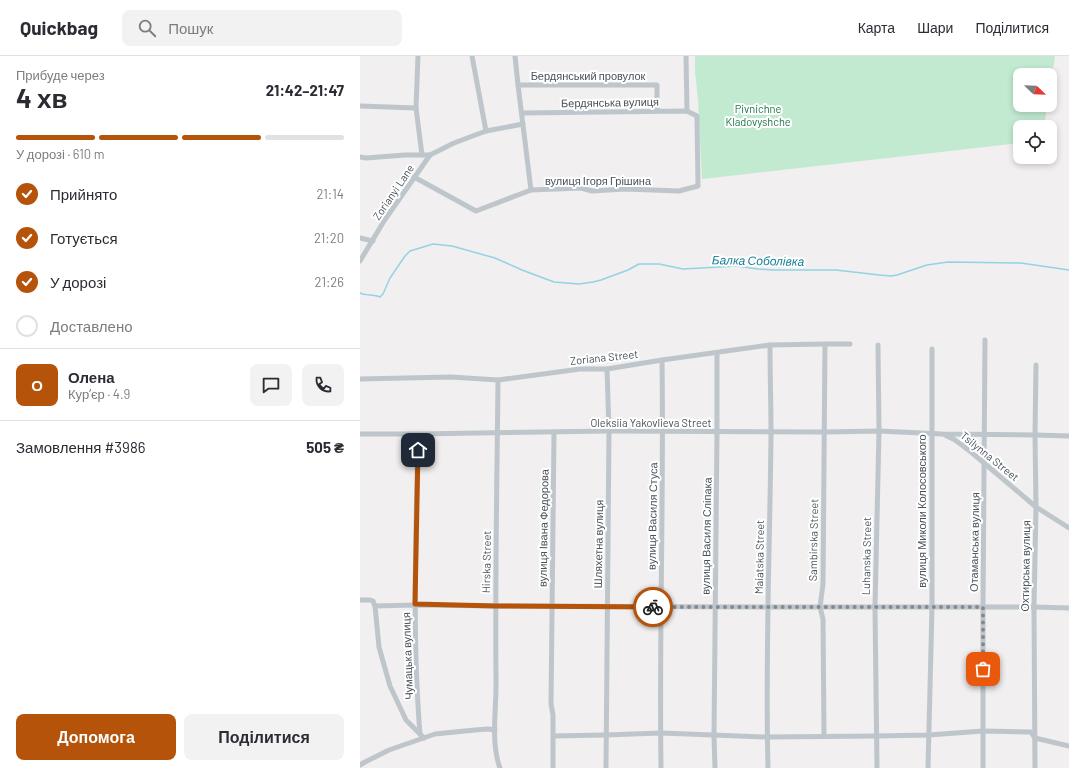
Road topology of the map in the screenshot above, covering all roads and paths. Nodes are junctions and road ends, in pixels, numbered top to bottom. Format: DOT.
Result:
graph roads {
  1 [pos="418,56"];
  2 [pos="472,56"];
  3 [pos="515,56"];
  4 [pos="686,56"];
  5 [pos="518,85"];
  6 [pos="360,106"];
  7 [pos="416,108"];
  8 [pos="657,111"];
  9 [pos="687,111"];
  10 [pos="522,113"];
  11 [pos="523,124"];
  12 [pos="486,131"];
  13 [pos="430,154"];
  14 [pos="422,155"];
  15 [pos="360,157"];
  16 [pos="414,177"];
  17 [pos="698,186"];
  18 [pos="531,190"];
  19 [pos="360,238"];
  20 [pos="373,241"];
  21 [pos="360,262"];
  22 [pos="985,340"];
  23 [pos="825,344"];
  24 [pos="850,344"];
  25 [pos="878,345"];
  26 [pos="770,346"];
  27 [pos="932,349"];
  28 [pos="717,353"];
  29 [pos="662,360"];
  30 [pos="1036,365"];
  31 [pos="607,369"];
  32 [pos="360,378"];
  33 [pos="498,380"];
  34 [pos="609,431"];
  35 [pos="879,431"];
  36 [pos="663,432"];
  37 [pos="717,432"];
  38 [pos="771,432"];
  39 [pos="825,432"];
  40 [pos="497,433"];
  41 [pos="554,433"];
  42 [pos="360,434"];
  43 [pos="418,434"];
  44 [pos="931,434"];
  45 [pos="942,434"];
  46 [pos="985,435"];
  47 [pos="1035,435"];
  48 [pos="1069,436"];
  49 [pos="984,463"];
  50 [pos="1036,507"];
  51 [pos="1068,526"];
  52 [pos="360,600"];
  53 [pos="415,604"];
  54 [pos="375,606"];
  55 [pos="496,606"];
  56 [pos="552,606"];
  57 [pos="607,606"];
  58 [pos="661,607"];
  59 [pos="715,607"];
  60 [pos="768,607"];
  61 [pos="820,607"];
  62 [pos="932,607"];
  63 [pos="983,607"];
  64 [pos="1034,607"];
  65 [pos="875,608"];
  66 [pos="1069,608"];
  67 [pos="495,730"];
  68 [pos="983,732"];
  69 [pos="661,733"];
  70 [pos="606,735"];
  71 [pos="929,735"];
  72 [pos="422,736"];
  73 [pos="553,736"];
  74 [pos="714,736"];
  75 [pos="824,736"];
  76 [pos="877,736"];
  77 [pos="767,737"];
  78 [pos="1035,738"];
  79 [pos="1069,746"];
  80 [pos="360,766"];
  81 [pos="500,768"];
  82 [pos="553,768"];
  83 [pos="606,768"];
  84 [pos="661,768"];
  85 [pos="715,768"];
  86 [pos="768,768"];
  87 [pos="877,768"];
  88 [pos="928,768"];
  89 [pos="983,768"];
  90 [pos="1035,768"];
  1 -- 7 [label="street"];
  2 -- 12 [label="street"];
  3 -- 5 [label="street"];
  4 -- 9 [label="street"];
  5 -- 8 [label="street, Бердянський провулок"];
  5 -- 10 [label="street"];
  6 -- 7 [label="street"];
  7 -- 14 [label="street"];
  8 -- 9 [label="street, Бердянська вулиця"];
  8 -- 10 [label="street, Бердянська вулиця"];
  9 -- 17 [label="street, Бердянська вулиця"];
  10 -- 11 [label="street"];
  11 -- 12 [label="street"];
  11 -- 18 [label="street"];
  12 -- 13 [label="street"];
  13 -- 14 [label="street"];
  13 -- 16 [label="street, Zorianyi Lane"];
  14 -- 15 [label="street"];
  16 -- 18 [label="street, вулиця Ігоря Грішина"];
  16 -- 20 [label="street, Zorianyi Lane"];
  17 -- 18 [label="street, вулиця Ігоря Грішина"];
  19 -- 20 [label="street"];
  20 -- 21 [label="street, Zorianyi Lane"];
  22 -- 46 [label="street, Отаманська вулиця"];
  23 -- 24 [label="street, Zoriana Street"];
  23 -- 26 [label="street, Zoriana Street"];
  23 -- 39 [label="street, Sambirska Street"];
  25 -- 35 [label="street, Luhanska Street"];
  26 -- 28 [label="street, Zoriana Street"];
  26 -- 38 [label="street, Maiatska Street"];
  27 -- 44 [label="street, вулиця Миколи Колосовського"];
  28 -- 29 [label="street, Zoriana Street"];
  28 -- 37 [label="street, вулиця Василя Сліпака"];
  29 -- 31 [label="street, Zoriana Street"];
  29 -- 36 [label="street, вулиця Василя Стуса"];
  30 -- 47 [label="street, Охтирська вулиця"];
  31 -- 33 [label="street, Zoriana Street"];
  31 -- 34 [label="street, Шляхетна вулиця"];
  32 -- 33 [label="street, Zoriana Street"];
  33 -- 40 [label="street, Hirska Street"];
  34 -- 36 [label="street, Oleksiia Yakovlieva Street"];
  34 -- 41 [label="street, Oleksiia Yakovlieva Street"];
  34 -- 57 [label="street, Шляхетна вулиця"];
  35 -- 39 [label="street, Oleksiia Yakovlieva Street"];
  35 -- 44 [label="street, Oleksiia Yakovlieva Street"];
  35 -- 65 [label="street, Luhanska Street"];
  36 -- 37 [label="street, Oleksiia Yakovlieva Street"];
  36 -- 58 [label="street, вулиця Василя Стуса"];
  37 -- 38 [label="street, Oleksiia Yakovlieva Street"];
  37 -- 59 [label="street, вулиця Василя Сліпака"];
  38 -- 39 [label="street, Oleksiia Yakovlieva Street"];
  38 -- 60 [label="street, Maiatska Street"];
  39 -- 61 [label="street, Sambirska Street"];
  40 -- 41 [label="street, Oleksiia Yakovlieva Street"];
  40 -- 43 [label="street, Oleksiia Yakovlieva Street"];
  40 -- 55 [label="street, Hirska Street"];
  41 -- 56 [label="street, вулиця Івана Федорова"];
  42 -- 43 [label="street, Oleksiia Yakovlieva Street"];
  43 -- 53 [label="street, Чумацька вулиця"];
  44 -- 45 [label="street, Oleksiia Yakovlieva Street"];
  44 -- 62 [label="street, вулиця Миколи Колосовського"];
  45 -- 46 [label="street, Tsilynna Street"];
  45 -- 49 [label="street, Tsilynna Street"];
  46 -- 47 [label="street, Tsilynna Street"];
  46 -- 49 [label="street, Отаманська вулиця"];
  47 -- 48 [label="street, Tsilynna Street"];
  47 -- 50 [label="street, Охтирська вулиця"];
  49 -- 50 [label="street, Tsilynna Street"];
  49 -- 63 [label="street, Отаманська вулиця"];
  50 -- 51 [label="street, Tsilynna Street"];
  50 -- 64 [label="street, Охтирська вулиця"];
  52 -- 54 [label="street"];
  53 -- 54 [label="street"];
  53 -- 55 [label="street"];
  53 -- 72 [label="street, Чумацька вулиця"];
  54 -- 72 [label="street"];
  55 -- 56 [label="street"];
  55 -- 67 [label="street, Hirska Street"];
  56 -- 57 [label="street"];
  56 -- 73 [label="street, вулиця Івана Федорова"];
  57 -- 58 [label="street"];
  57 -- 70 [label="street, Шляхетна вулиця"];
  58 -- 59 [label="street"];
  58 -- 69 [label="street, вулиця Василя Стуса"];
  59 -- 60 [label="street"];
  59 -- 74 [label="street, вулиця Василя Сліпака"];
  60 -- 61 [label="street"];
  60 -- 77 [label="street, Maiatska Street"];
  61 -- 65 [label="street"];
  61 -- 75 [label="street, Sambirska Street"];
  62 -- 63 [label="street"];
  62 -- 65 [label="street"];
  62 -- 71 [label="street, вулиця Миколи Колосовського"];
  63 -- 64 [label="street"];
  63 -- 68 [label="street, Отаманська вулиця"];
  64 -- 66 [label="street"];
  64 -- 78 [label="street, Охтирська вулиця"];
  65 -- 76 [label="street, Luhanska Street"];
  67 -- 72 [label="street"];
  67 -- 81 [label="street, Hirska Street"];
  68 -- 71 [label="street"];
  68 -- 78 [label="street"];
  68 -- 89 [label="street, Отаманська вулиця"];
  69 -- 70 [label="street"];
  69 -- 74 [label="street"];
  69 -- 84 [label="street, вулиця Василя Стуса"];
  70 -- 73 [label="street"];
  70 -- 83 [label="street, Шляхетна вулиця"];
  71 -- 76 [label="street"];
  71 -- 88 [label="street, вулиця Миколи Колосовського"];
  72 -- 80 [label="street"];
  73 -- 82 [label="street, вулиця Івана Федорова"];
  74 -- 77 [label="street"];
  74 -- 85 [label="street, вулиця Василя Сліпака"];
  75 -- 76 [label="street"];
  75 -- 77 [label="street"];
  76 -- 87 [label="street, Luhanska Street"];
  77 -- 86 [label="street, Maiatska Street"];
  78 -- 79 [label="street"];
  78 -- 90 [label="street, Охтирська вулиця"];
}
